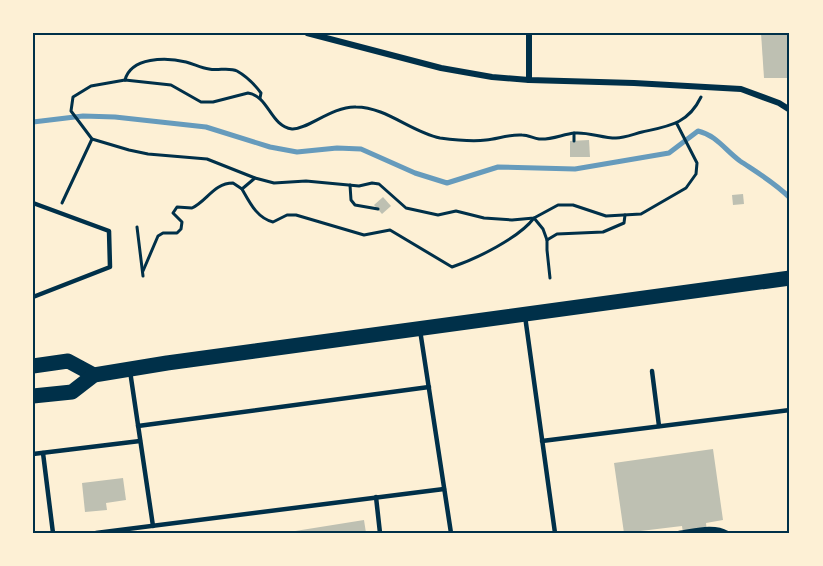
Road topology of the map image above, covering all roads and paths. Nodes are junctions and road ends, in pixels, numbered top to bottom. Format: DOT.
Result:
graph roads {
  1 [pos="307,33"];
  2 [pos="529,33"];
  3 [pos="125,80"];
  4 [pos="529,80"];
  5 [pos="706,87"];
  6 [pos="260,98"];
  7 [pos="790,110"];
  8 [pos="677,124"];
  9 [pos="574,133"];
  10 [pos="92,139"];
  11 [pos="574,141"];
  12 [pos="255,178"];
  13 [pos="350,185"];
  14 [pos="242,189"];
  15 [pos="33,204"];
  16 [pos="378,209"];
  17 [pos="58,212"];
  18 [pos="626,215"];
  19 [pos="534,218"];
  20 [pos="137,227"];
  21 [pos="547,240"];
  22 [pos="143,271"];
  23 [pos="143,276"];
  24 [pos="550,278"];
  25 [pos="790,279"];
  26 [pos="33,297"];
  27 [pos="525,313"];
  28 [pos="420,328"];
  29 [pos="33,366"];
  30 [pos="130,369"];
  31 [pos="652,371"];
  32 [pos="94,375"];
  33 [pos="429,387"];
  34 [pos="33,396"];
  35 [pos="790,410"];
  36 [pos="138,426"];
  37 [pos="659,426"];
  38 [pos="140,441"];
  39 [pos="542,441"];
  40 [pos="43,453"];
  41 [pos="33,454"];
  42 [pos="444,489"];
  43 [pos="376,497"];
  44 [pos="153,526"];
  45 [pos="139,530"];
  46 [pos="53,533"];
  47 [pos="96,533"];
  48 [pos="380,533"];
  49 [pos="451,533"];
  50 [pos="555,533"];
  51 [pos="680,533"];
  52 [pos="727,533"];
  1 -- 4 [label="street"];
  2 -- 4 [label="street"];
  3 -- 6 [label="path"];
  3 -- 6 [label="path"];
  3 -- 10 [label="path"];
  4 -- 5 [label="street"];
  5 -- 7 [label="street"];
  5 -- 8 [label="path"];
  6 -- 9 [label="path"];
  8 -- 9 [label="path"];
  8 -- 18 [label="path"];
  9 -- 11 [label="path"];
  10 -- 12 [label="path"];
  10 -- 17 [label="path"];
  12 -- 13 [label="path"];
  12 -- 14 [label="path"];
  13 -- 16 [label="path"];
  13 -- 19 [label="path"];
  14 -- 19 [label="path"];
  14 -- 22 [label="path"];
  15 -- 17 [label="lane"];
  17 -- 26 [label="lane"];
  18 -- 19 [label="path"];
  18 -- 21 [label="path"];
  19 -- 21 [label="path"];
  20 -- 22 [label="path"];
  21 -- 24 [label="path"];
  22 -- 23 [label="path"];
  25 -- 27 [label="main road"];
  27 -- 28 [label="main road"];
  27 -- 39 [label="lane"];
  28 -- 30 [label="main road"];
  28 -- 33 [label="lane"];
  29 -- 32 [label="main road"];
  30 -- 32 [label="main road"];
  30 -- 36 [label="lane"];
  31 -- 37 [label="lane"];
  32 -- 34 [label="main road"];
  33 -- 36 [label="lane"];
  33 -- 42 [label="lane"];
  35 -- 37 [label="lane"];
  36 -- 38 [label="lane"];
  37 -- 39 [label="lane"];
  38 -- 40 [label="lane"];
  38 -- 44 [label="lane"];
  39 -- 50 [label="lane"];
  40 -- 41 [label="lane"];
  40 -- 46 [label="lane"];
  42 -- 43 [label="lane"];
  42 -- 49 [label="lane"];
  43 -- 44 [label="lane"];
  43 -- 48 [label="lane"];
  44 -- 45 [label="lane"];
  45 -- 47 [label="lane"];
  51 -- 52 [label="lane"];
}
